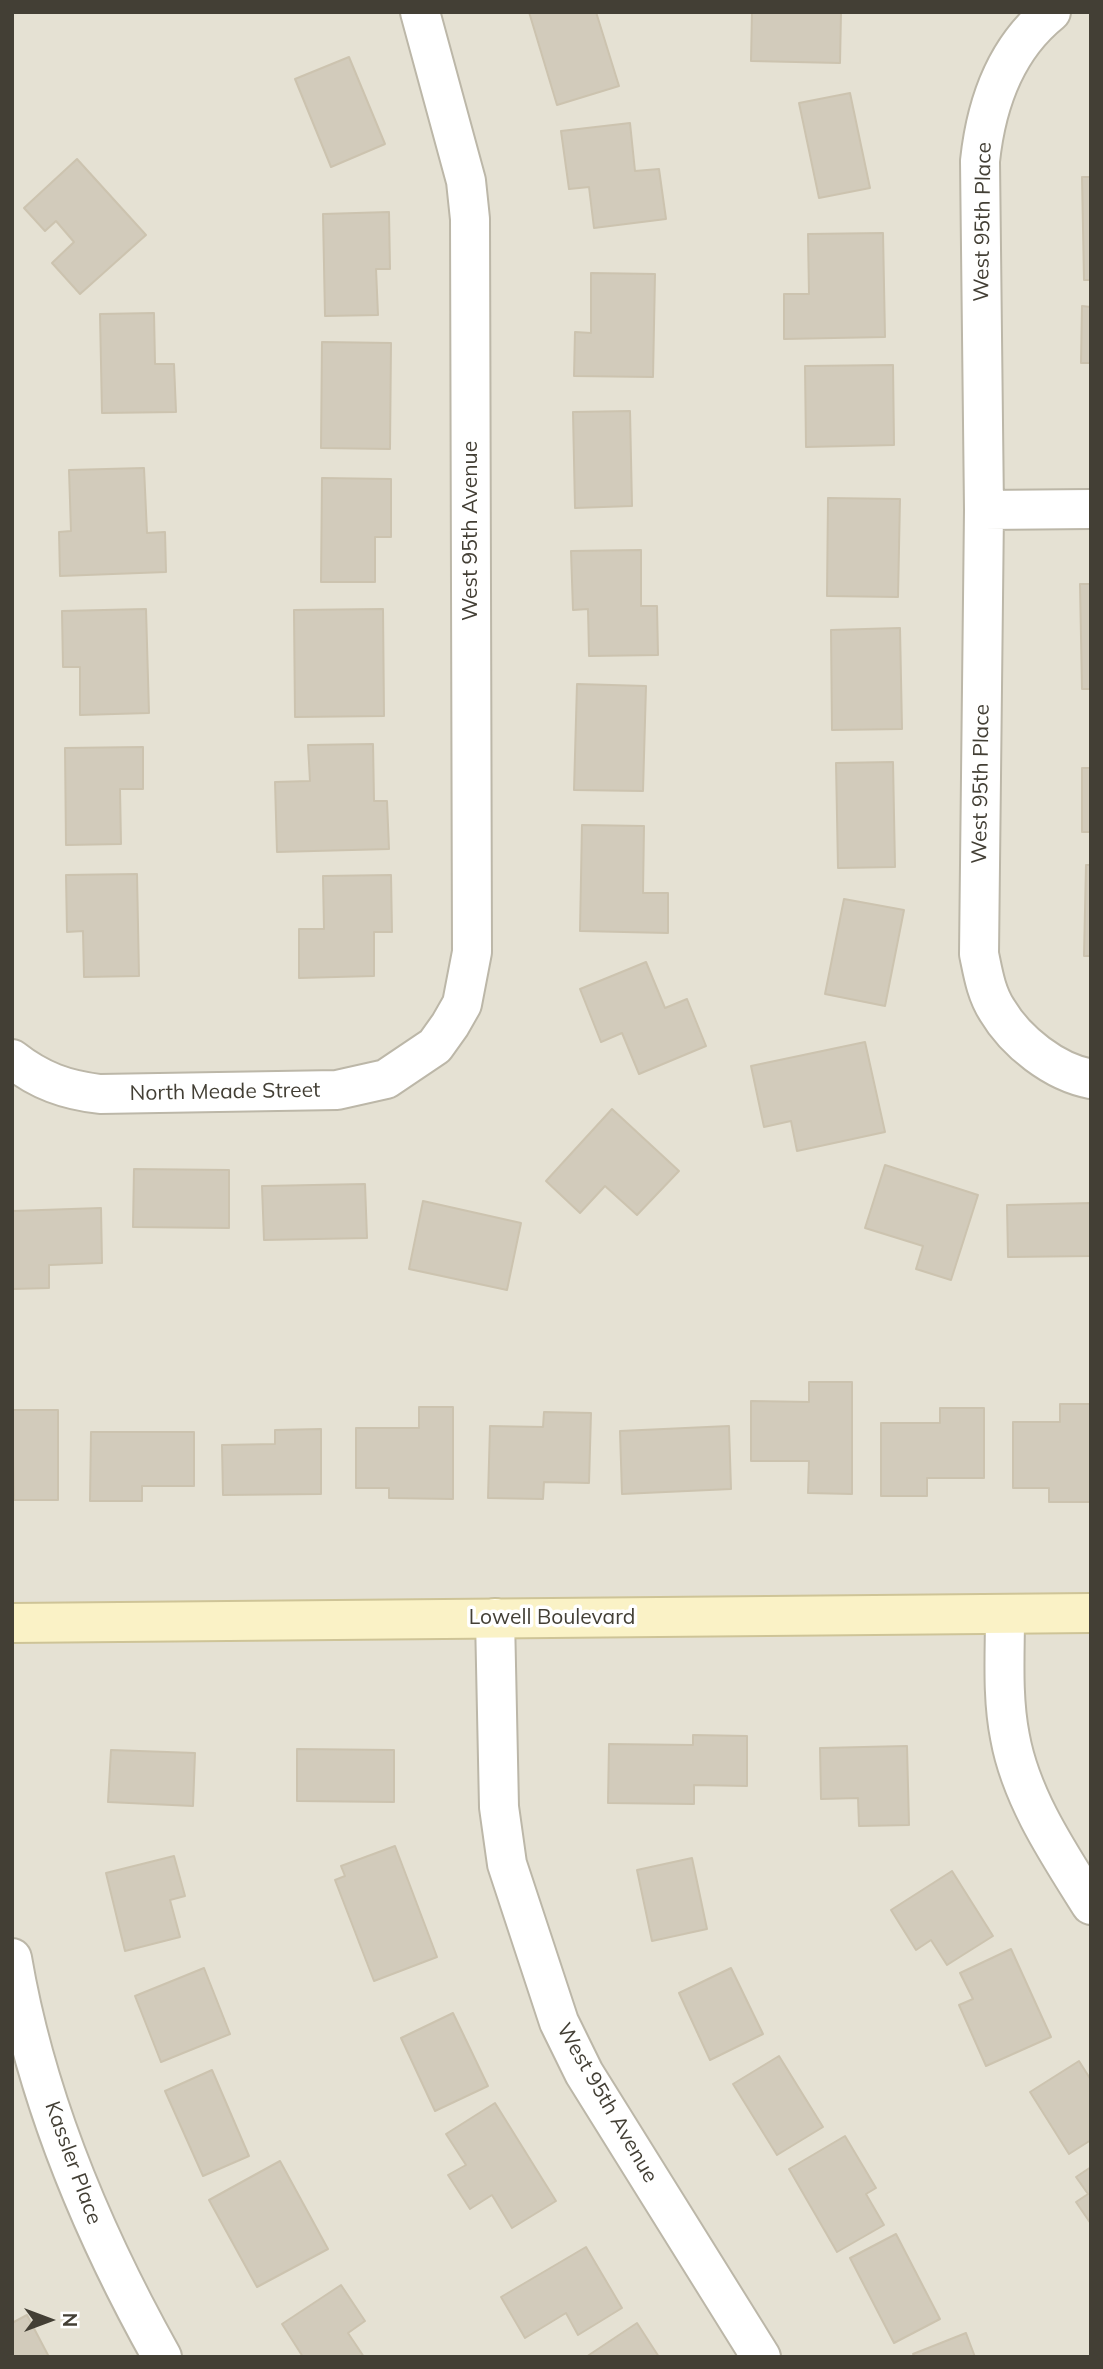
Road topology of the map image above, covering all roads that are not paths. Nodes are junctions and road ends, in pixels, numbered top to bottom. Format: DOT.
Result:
graph roads {
  1 [pos="420,12"];
  2 [pos="1051,12"];
  3 [pos="1091,509"];
  4 [pos="984,510"];
  5 [pos="435,1046"];
  6 [pos="12,1059"];
  7 [pos="1091,1079"];
  8 [pos="1091,1613"];
  9 [pos="1005,1614"];
  10 [pos="495,1618"];
  11 [pos="12,1623"];
  12 [pos="1091,1905"];
  13 [pos="12,1958"];
  14 [pos="163,2357"];
  15 [pos="761,2357"];
  1 -- 5 [label="street, West 95th Avenue"];
  2 -- 4 [label="street, West 95th Place"];
  3 -- 4 [label="street"];
  4 -- 7 [label="street, West 95th Place"];
  5 -- 6 [label="street, North Meade Street"];
  8 -- 9 [label="street, Lowell Boulevard"];
  9 -- 10 [label="street, Lowell Boulevard"];
  9 -- 12 [label="street"];
  10 -- 11 [label="street, Lowell Boulevard"];
  10 -- 15 [label="street, West 95th Avenue"];
  13 -- 14 [label="street, Kassler Place"];
}
